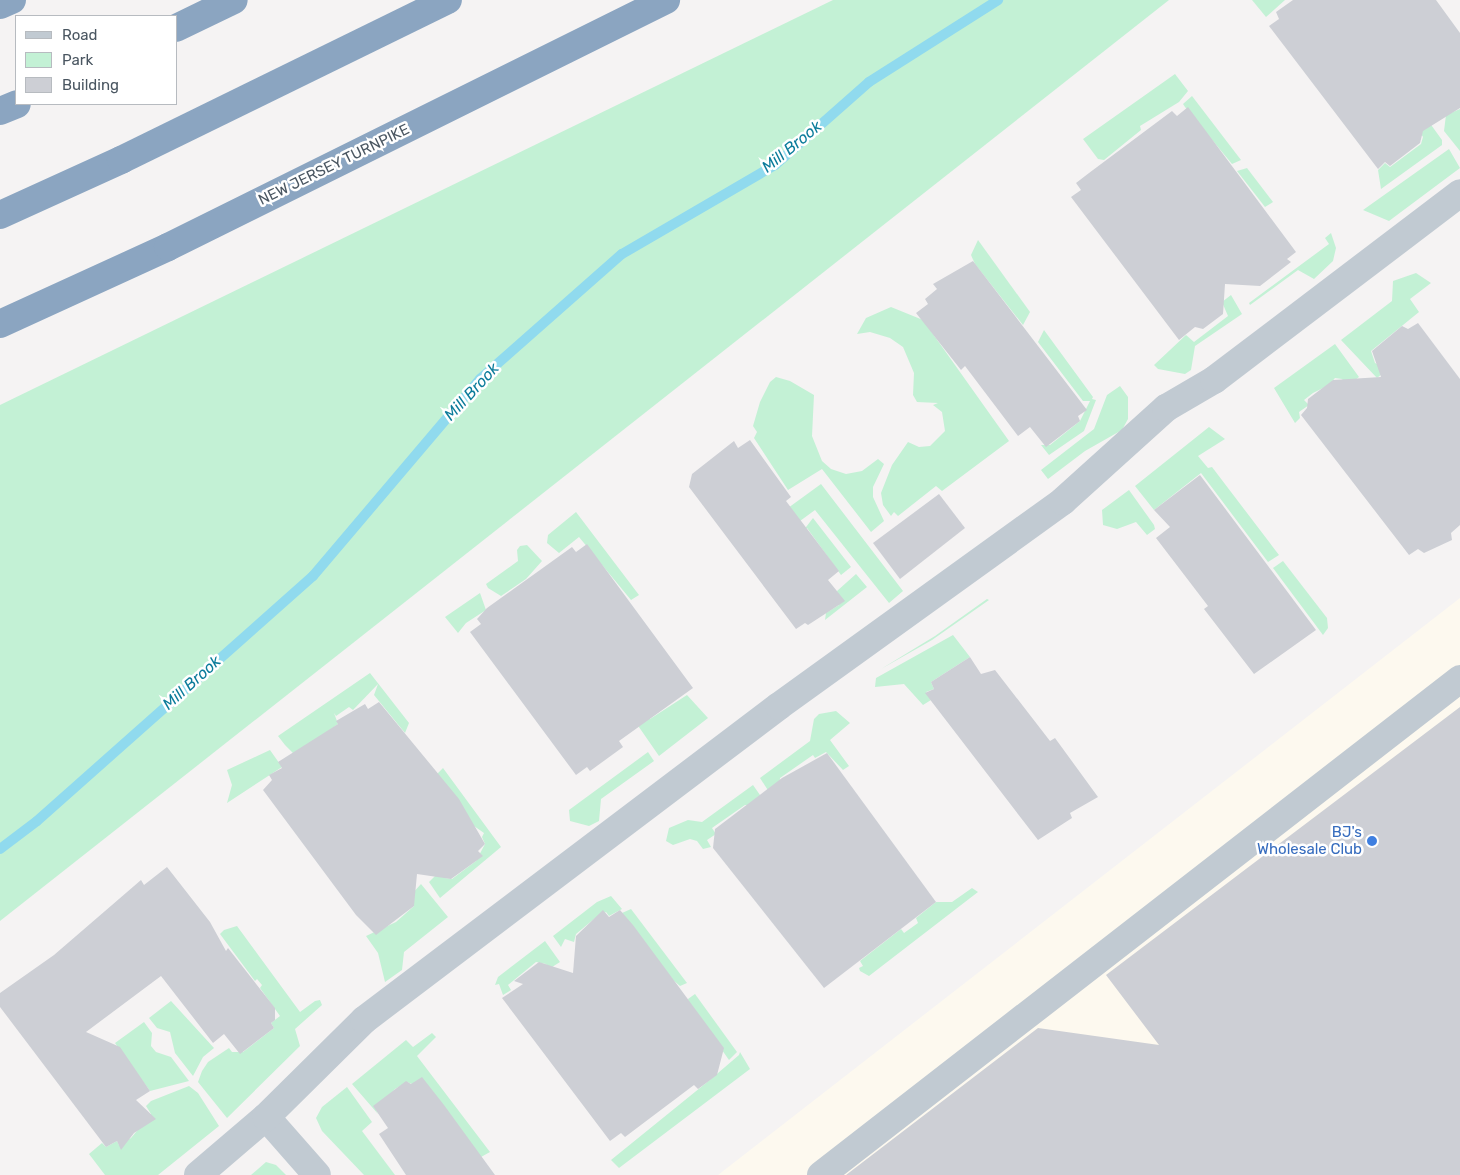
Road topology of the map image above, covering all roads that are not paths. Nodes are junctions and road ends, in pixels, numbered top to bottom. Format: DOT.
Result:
graph roads {
  1 [pos="12,0"];
  2 [pos="234,0"];
  3 [pos="448,0"];
  4 [pos="666,0"];
  5 [pos="0,6"];
  6 [pos="178,27"];
  7 [pos="15,105"];
  8 [pos="0,112"];
  9 [pos="1460,193"];
  10 [pos="0,215"];
  11 [pos="0,324"];
  12 [pos="1460,678"];
  13 [pos="266,1117"];
  14 [pos="198,1175"];
  15 [pos="316,1175"];
  16 [pos="821,1175"];
  1 -- 5 [label="highway"];
  2 -- 6 [label="highway"];
  3 -- 10 [label="highway"];
  4 -- 11 [label="highway, NEW JERSEY TURNPIKE"];
  7 -- 8 [label="highway"];
  9 -- 13 [label="street"];
  12 -- 16 [label="street"];
  13 -- 14 [label="street"];
  13 -- 15 [label="street"];
}
